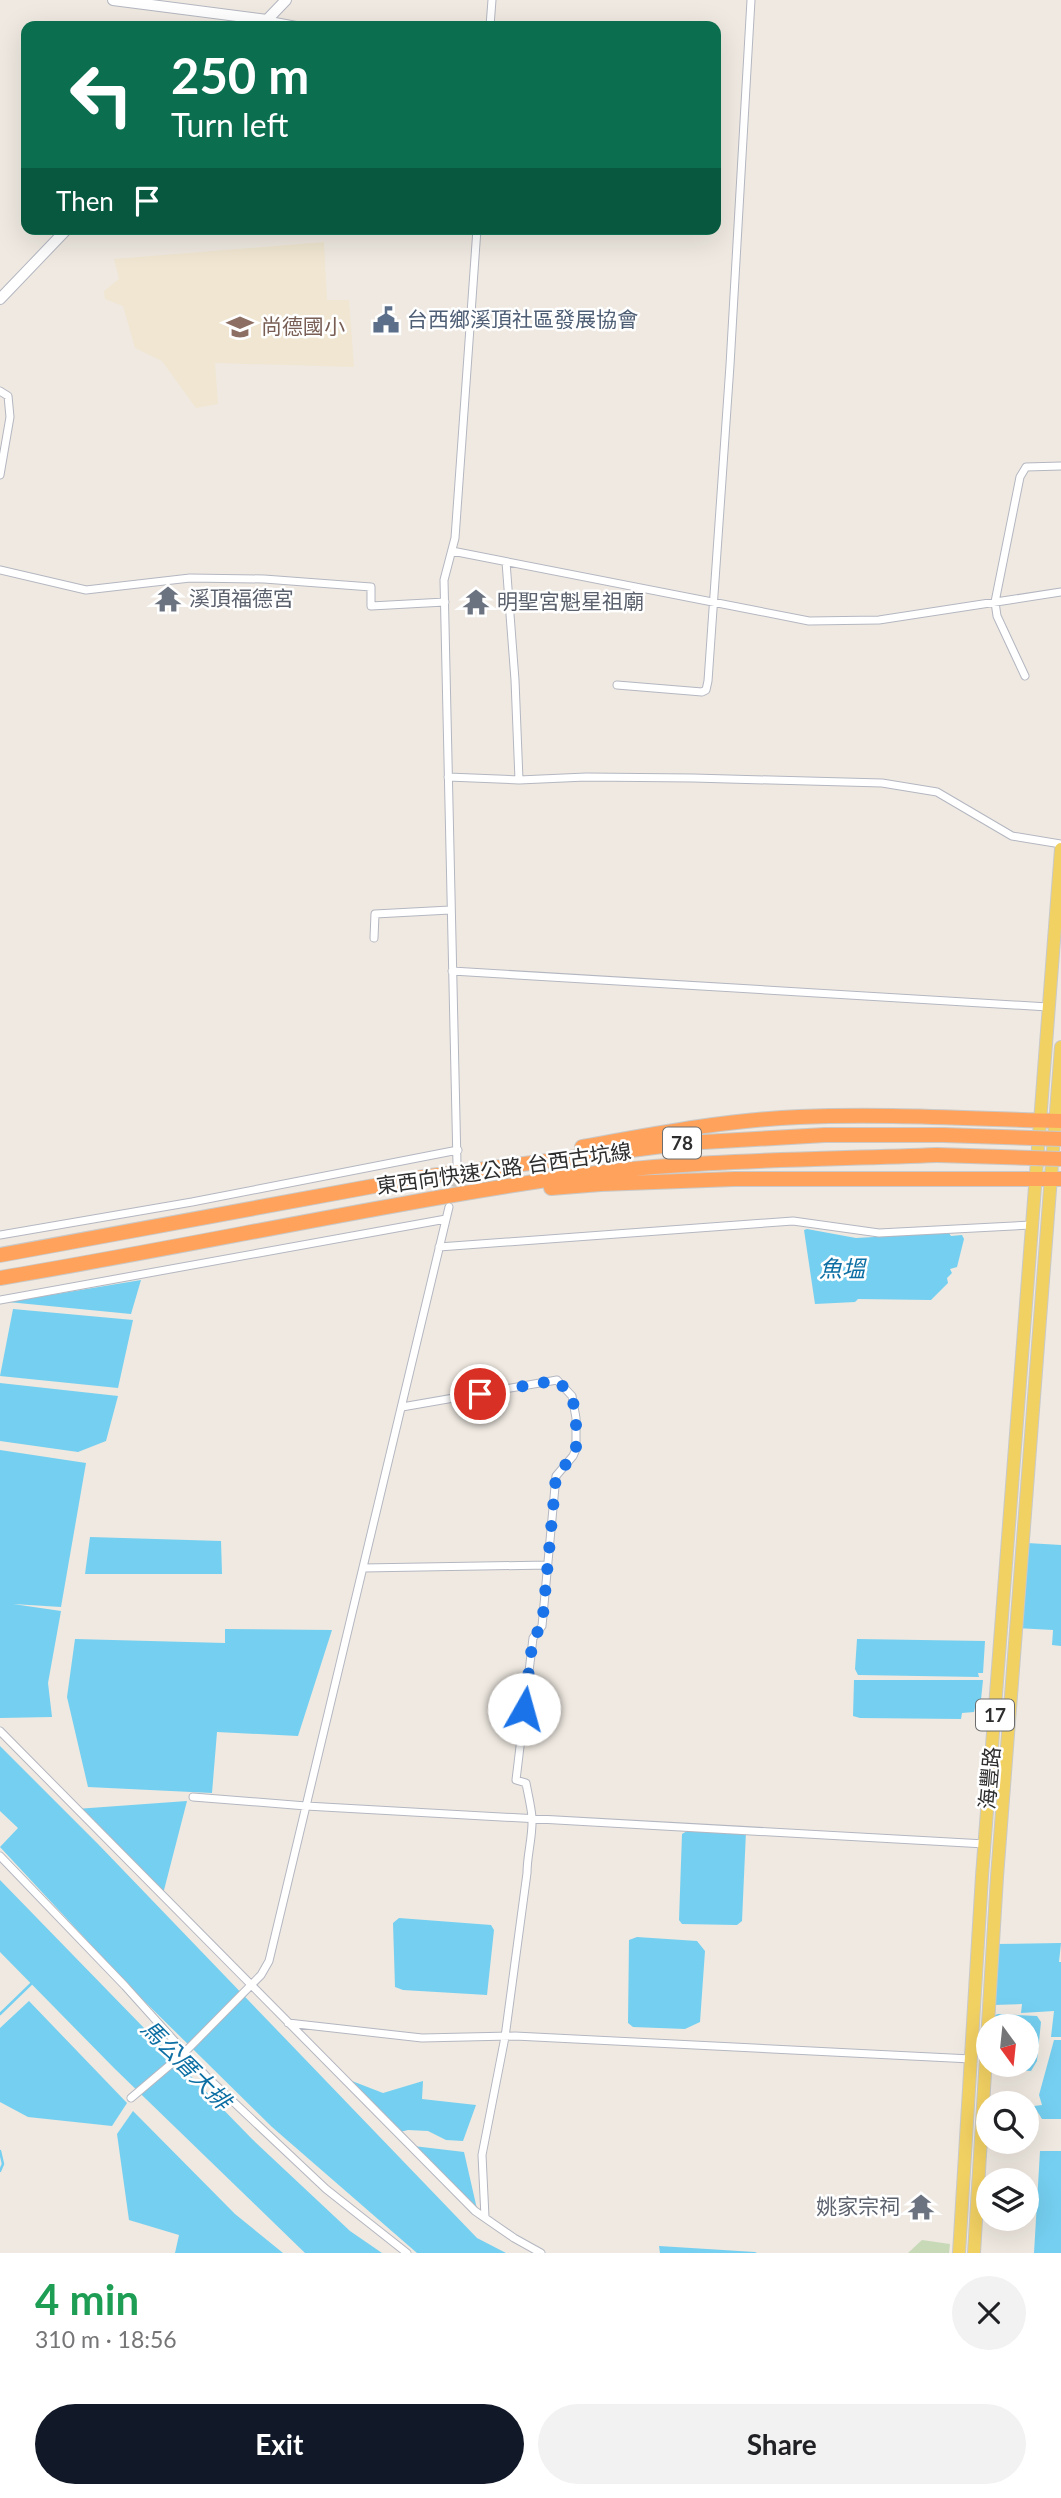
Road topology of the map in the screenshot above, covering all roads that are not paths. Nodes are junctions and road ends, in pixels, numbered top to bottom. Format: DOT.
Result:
graph roads {
  1 [pos="113,0"];
  2 [pos="286,0"];
  3 [pos="492,0"];
  4 [pos="751,0"];
  5 [pos="156,3"];
  6 [pos="253,21"];
  7 [pos="266,21"];
  8 [pos="490,21"];
  9 [pos="61,235"];
  10 [pos="477,235"];
  11 [pos="0,299"];
  12 [pos="0,391"];
  13 [pos="1061,466"];
  14 [pos="0,475"];
  15 [pos="452,551"];
  16 [pos="506,562"];
  17 [pos="0,570"];
  18 [pos="1061,592"];
  19 [pos="445,602"];
  20 [pos="714,602"];
  21 [pos="995,602"];
  22 [pos="1025,676"];
  23 [pos="617,685"];
  24 [pos="447,777"];
  25 [pos="519,780"];
  26 [pos="1061,846"];
  27 [pos="450,910"];
  28 [pos="373,938"];
  29 [pos="452,971"];
  30 [pos="1048,1007"];
  31 [pos="1061,1047"];
  32 [pos="1041,1120"];
  33 [pos="1059,1121"];
  34 [pos="1061,1139"];
  35 [pos="458,1150"];
  36 [pos="1061,1159"];
  37 [pos="457,1164"];
  38 [pos="423,1177"];
  39 [pos="1049,1179"];
  40 [pos="431,1200"];
  41 [pos="449,1207"];
  42 [pos="446,1219"];
  43 [pos="1032,1225"];
  44 [pos="0,1235"];
  45 [pos="439,1247"];
  46 [pos="0,1255"];
  47 [pos="0,1278"];
  48 [pos="0,1300"];
  49 [pos="402,1407"];
  50 [pos="548,1565"];
  51 [pos="363,1568"];
  52 [pos="0,1731"];
  53 [pos="193,1797"];
  54 [pos="306,1806"];
  55 [pos="532,1818"];
  56 [pos="985,1844"];
  57 [pos="0,1856"];
  58 [pos="252,1983"];
  59 [pos="287,2023"];
  60 [pos="505,2037"];
  61 [pos="184,2053"];
  62 [pos="971,2059"];
  63 [pos="131,2098"];
  64 [pos="485,2217"];
  65 [pos="407,2253"];
  66 [pos="541,2253"];
  67 [pos="959,2253"];
  68 [pos="974,2253"];
  1 -- 5 [label="street"];
  2 -- 7 [label="street"];
  3 -- 8 [label="street"];
  4 -- 20 [label="street"];
  5 -- 6 [label="street"];
  9 -- 11 [label="street"];
  10 -- 15 [label="street"];
  12 -- 14 [label="street"];
  13 -- 21 [label="street"];
  15 -- 16 [label="street"];
  15 -- 19 [label="street"];
  16 -- 20 [label="street"];
  16 -- 25 [label="street"];
  17 -- 19 [label="street"];
  18 -- 21 [label="street"];
  19 -- 24 [label="street"];
  20 -- 21 [label="street"];
  20 -- 23 [label="street"];
  21 -- 22 [label="street"];
  24 -- 25 [label="street"];
  24 -- 27 [label="street"];
  25 -- 26 [label="street"];
  26 -- 30 [label="main road, 17"];
  27 -- 28 [label="street"];
  27 -- 29 [label="street"];
  29 -- 30 [label="street"];
  29 -- 35 [label="street"];
  30 -- 32 [label="main road, 17"];
  31 -- 33 [label="main road, 17"];
  32 -- 33 [label="highway"];
  32 -- 38 [label="highway"];
  32 -- 39 [label="main road, 17"];
  33 -- 39 [label="main road, 17"];
  34 -- 38 [label="highway, 東西向快速公路 台西古坑線 / 78, bridge"];
  35 -- 37 [label="street"];
  35 -- 44 [label="street"];
  36 -- 40 [label="highway, 東西向快速公路 台西古坑線 / 78, bridge"];
  38 -- 46 [label="highway, 東西向快速公路 台西古坑線 / 78"];
  39 -- 40 [label="highway"];
  39 -- 43 [label="main road, 海豐路 / 17"];
  39 -- 68 [label="main road, 海豐路 / 17"];
  40 -- 47 [label="highway, 東西向快速公路 台西古坑線 / 78"];
  41 -- 42 [label="street"];
  42 -- 45 [label="street"];
  42 -- 48 [label="street"];
  43 -- 45 [label="street"];
  43 -- 56 [label="main road, 海豐路 / 17"];
  45 -- 49 [label="street"];
  49 -- 50 [label="street"];
  49 -- 51 [label="street"];
  50 -- 51 [label="street"];
  50 -- 55 [label="street"];
  51 -- 54 [label="street"];
  52 -- 58 [label="street"];
  53 -- 54 [label="street"];
  54 -- 55 [label="street"];
  54 -- 58 [label="street"];
  55 -- 56 [label="street"];
  55 -- 60 [label="street"];
  56 -- 62 [label="main road, 海豐路 / 17"];
  57 -- 61 [label="street"];
  58 -- 59 [label="street"];
  58 -- 61 [label="street"];
  59 -- 60 [label="street"];
  59 -- 64 [label="street"];
  60 -- 62 [label="street"];
  60 -- 64 [label="street"];
  61 -- 63 [label="street"];
  61 -- 65 [label="street"];
  62 -- 67 [label="main road, 海豐路 / 17"];
  64 -- 66 [label="street"];
}
